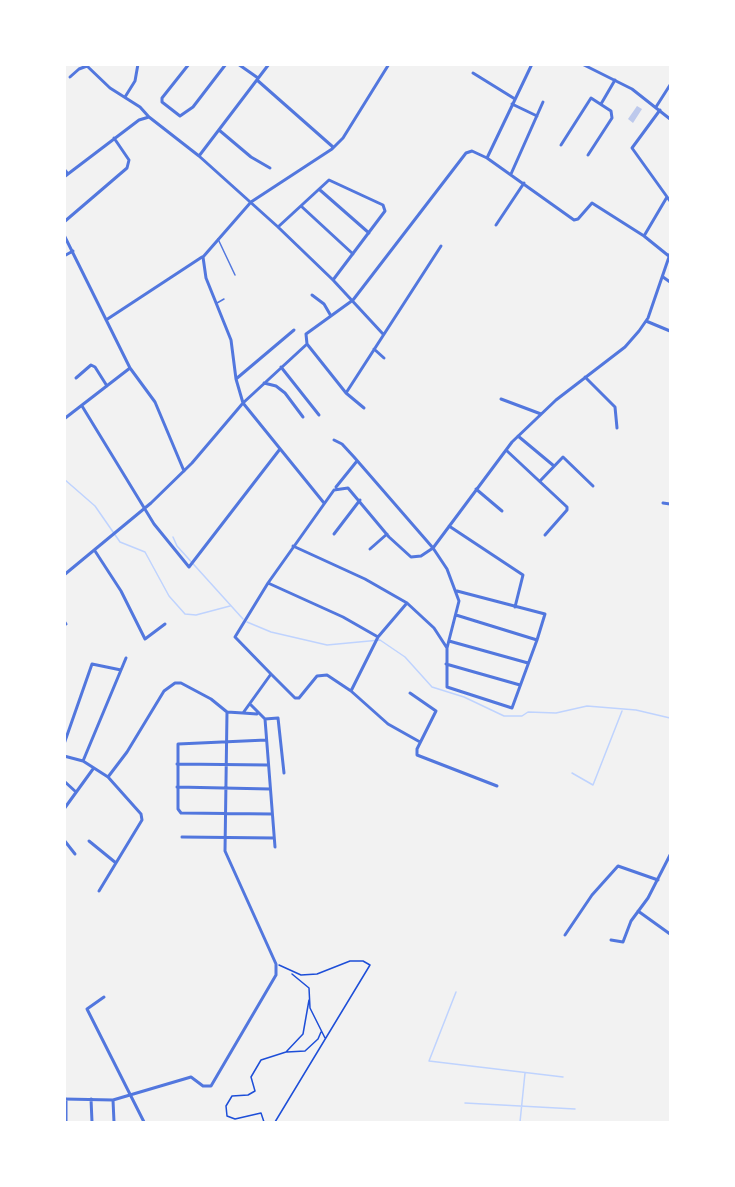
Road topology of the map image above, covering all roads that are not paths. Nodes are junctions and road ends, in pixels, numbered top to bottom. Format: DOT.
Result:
graph roads {
  1 [pos="138,64"];
  2 [pos="189,64"];
  3 [pos="226,64"];
  4 [pos="238,64"];
  5 [pos="269,64"];
  6 [pos="389,64"];
  7 [pos="532,64"];
  8 [pos="582,64"];
  9 [pos="598,64"];
  10 [pos="595,70"];
  11 [pos="473,73"];
  12 [pos="70,77"];
  13 [pos="258,79"];
  14 [pos="616,80"];
  15 [pos="670,85"];
  16 [pos="125,97"];
  17 [pos="515,99"];
  18 [pos="543,102"];
  19 [pos="512,104"];
  20 [pos="601,104"];
  21 [pos="656,107"];
  22 [pos="660,110"];
  23 [pos="537,116"];
  24 [pos="149,117"];
  25 [pos="670,119"];
  26 [pos="219,130"];
  27 [pos="114,138"];
  28 [pos="561,145"];
  29 [pos="333,147"];
  30 [pos="588,155"];
  31 [pos="199,156"];
  32 [pos="487,158"];
  33 [pos="270,168"];
  34 [pos="64,169"];
  35 [pos="69,174"];
  36 [pos="512,174"];
  37 [pos="64,177"];
  38 [pos="524,183"];
  39 [pos="320,190"];
  40 [pos="667,197"];
  41 [pos="670,201"];
  42 [pos="251,202"];
  43 [pos="301,206"];
  44 [pos="64,222"];
  45 [pos="496,225"];
  46 [pos="278,227"];
  47 [pos="369,233"];
  48 [pos="64,235"];
  49 [pos="644,236"];
  50 [pos="218,238"];
  51 [pos="441,246"];
  52 [pos="73,251"];
  53 [pos="352,254"];
  54 [pos="670,255"];
  55 [pos="64,256"];
  56 [pos="203,257"];
  57 [pos="235,275"];
  58 [pos="663,277"];
  59 [pos="333,280"];
  60 [pos="670,282"];
  61 [pos="312,295"];
  62 [pos="224,299"];
  63 [pos="353,300"];
  64 [pos="217,303"];
  65 [pos="331,316"];
  66 [pos="106,320"];
  67 [pos="646,321"];
  68 [pos="294,330"];
  69 [pos="670,331"];
  70 [pos="383,333"];
  71 [pos="307,344"];
  72 [pos="374,349"];
  73 [pos="384,358"];
  74 [pos="281,367"];
  75 [pos="130,368"];
  76 [pos="585,377"];
  77 [pos="76,378"];
  78 [pos="236,379"];
  79 [pos="264,383"];
  80 [pos="106,386"];
  81 [pos="346,393"];
  82 [pos="501,399"];
  83 [pos="243,403"];
  84 [pos="82,406"];
  85 [pos="364,408"];
  86 [pos="541,414"];
  87 [pos="319,415"];
  88 [pos="303,417"];
  89 [pos="64,419"];
  90 [pos="617,428"];
  91 [pos="518,436"];
  92 [pos="334,440"];
  93 [pos="280,449"];
  94 [pos="506,450"];
  95 [pos="357,461"];
  96 [pos="554,466"];
  97 [pos="184,471"];
  98 [pos="540,481"];
  99 [pos="593,486"];
  100 [pos="476,489"];
  101 [pos="334,490"];
  102 [pos="360,500"];
  103 [pos="324,503"];
  104 [pos="663,503"];
  105 [pos="670,504"];
  106 [pos="145,508"];
  107 [pos="502,511"];
  108 [pos="449,526"];
  109 [pos="334,534"];
  110 [pos="387,534"];
  111 [pos="545,535"];
  112 [pos="293,546"];
  113 [pos="433,548"];
  114 [pos="370,549"];
  115 [pos="94,550"];
  116 [pos="64,575"];
  117 [pos="268,583"];
  118 [pos="457,591"];
  119 [pos="407,603"];
  120 [pos="515,607"];
  121 [pos="456,615"];
  122 [pos="165,624"];
  123 [pos="378,638"];
  124 [pos="449,640"];
  125 [pos="537,640"];
  126 [pos="447,648"];
  127 [pos="126,658"];
  128 [pos="528,663"];
  129 [pos="446,664"];
  130 [pos="121,670"];
  131 [pos="271,674"];
  132 [pos="520,685"];
  133 [pos="351,691"];
  134 [pos="410,693"];
  135 [pos="250,705"];
  136 [pos="227,712"];
  137 [pos="243,713"];
  138 [pos="259,714"];
  139 [pos="265,719"];
  140 [pos="226,740"];
  141 [pos="266,740"];
  142 [pos="420,742"];
  143 [pos="64,744"];
  144 [pos="64,756"];
  145 [pos="82,761"];
  146 [pos="177,764"];
  147 [pos="225,764"];
  148 [pos="268,765"];
  149 [pos="93,769"];
  150 [pos="284,773"];
  151 [pos="108,777"];
  152 [pos="64,781"];
  153 [pos="497,786"];
  154 [pos="177,788"];
  155 [pos="225,788"];
  156 [pos="270,789"];
  157 [pos="76,792"];
  158 [pos="64,809"];
  159 [pos="225,813"];
  160 [pos="272,814"];
  161 [pos="182,837"];
  162 [pos="225,837"];
  163 [pos="274,838"];
  164 [pos="64,840"];
  165 [pos="89,841"];
  166 [pos="275,847"];
  167 [pos="75,854"];
  168 [pos="670,855"];
  169 [pos="116,863"];
  170 [pos="658,880"];
  171 [pos="99,891"];
  172 [pos="638,911"];
  173 [pos="670,934"];
  174 [pos="564,935"];
  175 [pos="611,940"];
  176 [pos="104,998"];
  177 [pos="129,1095"];
  178 [pos="65,1099"];
  179 [pos="91,1099"];
  180 [pos="113,1100"];
  181 [pos="66,1122"];
  182 [pos="92,1122"];
  183 [pos="114,1122"];
  184 [pos="144,1122"];
  1 -- 16 [label="street"];
  2 -- 3 [label="street"];
  4 -- 13 [label="street"];
  5 -- 13 [label="street"];
  6 -- 29 [label="street"];
  7 -- 17 [label="street"];
  8 -- 10 [label="street"];
  9 -- 10 [label="street"];
  10 -- 14 [label="street"];
  11 -- 17 [label="street"];
  12 -- 16 [label="street"];
  13 -- 26 [label="street"];
  13 -- 29 [label="street"];
  14 -- 20 [label="street"];
  14 -- 21 [label="street"];
  15 -- 21 [label="street"];
  16 -- 24 [label="street"];
  17 -- 19 [label="street"];
  18 -- 23 [label="street"];
  19 -- 23 [label="street"];
  19 -- 32 [label="street"];
  20 -- 28 [label="street"];
  20 -- 30 [label="street"];
  21 -- 22 [label="street"];
  22 -- 25 [label="street"];
  22 -- 40 [label="street"];
  23 -- 36 [label="street"];
  24 -- 27 [label="street"];
  24 -- 31 [label="street"];
  26 -- 31 [label="street"];
  26 -- 33 [label="street"];
  27 -- 35 [label="street"];
  27 -- 44 [label="street"];
  29 -- 42 [label="street"];
  31 -- 42 [label="street"];
  32 -- 36 [label="street"];
  32 -- 63 [label="street"];
  34 -- 35 [label="street"];
  35 -- 37 [label="street"];
  36 -- 38 [label="street"];
  38 -- 45 [label="street"];
  38 -- 49 [label="street"];
  39 -- 43 [label="street"];
  39 -- 47 [label="street"];
  39 -- 47 [label="street"];
  40 -- 41 [label="street"];
  40 -- 49 [label="street"];
  42 -- 46 [label="street"];
  42 -- 50 [label="street"];
  43 -- 46 [label="street"];
  43 -- 53 [label="street"];
  46 -- 59 [label="street"];
  47 -- 53 [label="street"];
  48 -- 52 [label="street"];
  49 -- 54 [label="street"];
  50 -- 56 [label="street"];
  50 -- 57 [label="lane"];
  51 -- 70 [label="street"];
  52 -- 55 [label="street"];
  52 -- 66 [label="street"];
  53 -- 59 [label="street"];
  54 -- 58 [label="street"];
  56 -- 64 [label="street"];
  56 -- 66 [label="street"];
  58 -- 60 [label="street"];
  58 -- 67 [label="street"];
  59 -- 63 [label="street"];
  61 -- 65 [label="street"];
  62 -- 64 [label="lane"];
  63 -- 65 [label="street"];
  63 -- 70 [label="street"];
  64 -- 78 [label="street"];
  65 -- 71 [label="street"];
  66 -- 75 [label="street"];
  67 -- 69 [label="street"];
  67 -- 76 [label="street"];
  68 -- 78 [label="street"];
  70 -- 72 [label="street"];
  71 -- 74 [label="street"];
  71 -- 81 [label="street"];
  72 -- 73 [label="street"];
  72 -- 81 [label="street"];
  74 -- 79 [label="street"];
  74 -- 87 [label="street"];
  75 -- 80 [label="street"];
  75 -- 97 [label="street"];
  76 -- 86 [label="street"];
  76 -- 90 [label="street"];
  77 -- 80 [label="street"];
  78 -- 83 [label="street"];
  79 -- 83 [label="street"];
  79 -- 88 [label="street"];
  80 -- 84 [label="street"];
  81 -- 85 [label="street"];
  82 -- 86 [label="street"];
  83 -- 93 [label="street"];
  83 -- 97 [label="street"];
  84 -- 89 [label="street"];
  84 -- 106 [label="street"];
  86 -- 91 [label="street"];
  91 -- 94 [label="street"];
  91 -- 96 [label="street"];
  92 -- 95 [label="street"];
  93 -- 103 [label="street"];
  93 -- 106 [label="street"];
  94 -- 98 [label="street"];
  94 -- 100 [label="street"];
  95 -- 101 [label="street"];
  95 -- 113 [label="street"];
  96 -- 98 [label="street"];
  96 -- 99 [label="street"];
  97 -- 106 [label="street"];
  98 -- 111 [label="street"];
  100 -- 107 [label="street"];
  100 -- 108 [label="street"];
  101 -- 102 [label="street"];
  101 -- 103 [label="street"];
  102 -- 109 [label="street"];
  102 -- 110 [label="street"];
  103 -- 112 [label="street"];
  104 -- 105 [label="street"];
  106 -- 115 [label="street"];
  108 -- 113 [label="street"];
  108 -- 120 [label="street"];
  110 -- 113 [label="street"];
  110 -- 114 [label="street"];
  112 -- 117 [label="street"];
  112 -- 119 [label="street"];
  113 -- 118 [label="street"];
  115 -- 116 [label="street"];
  115 -- 122 [label="street"];
  117 -- 123 [label="street"];
  117 -- 131 [label="street"];
  118 -- 120 [label="street"];
  118 -- 121 [label="street"];
  119 -- 123 [label="street"];
  119 -- 126 [label="street"];
  120 -- 125 [label="street"];
  121 -- 124 [label="street"];
  121 -- 125 [label="street"];
  123 -- 133 [label="street"];
  124 -- 126 [label="street"];
  124 -- 128 [label="street"];
  125 -- 128 [label="street"];
  126 -- 129 [label="street"];
  127 -- 130 [label="street"];
  128 -- 132 [label="street"];
  129 -- 132 [label="street"];
  129 -- 132 [label="street"];
  130 -- 143 [label="street"];
  130 -- 145 [label="street"];
  131 -- 133 [label="street"];
  131 -- 135 [label="street"];
  133 -- 142 [label="street"];
  134 -- 142 [label="street"];
  135 -- 137 [label="street"];
  135 -- 138 [label="street"];
  136 -- 137 [label="street"];
  136 -- 140 [label="street"];
  136 -- 151 [label="street"];
  137 -- 138 [label="street"];
  138 -- 139 [label="street"];
  139 -- 141 [label="street"];
  139 -- 150 [label="street"];
  140 -- 141 [label="street"];
  140 -- 146 [label="street"];
  140 -- 147 [label="street"];
  141 -- 148 [label="street"];
  142 -- 153 [label="street"];
  144 -- 145 [label="street"];
  145 -- 149 [label="street"];
  146 -- 147 [label="street"];
  146 -- 154 [label="street"];
  147 -- 148 [label="street"];
  147 -- 155 [label="street"];
  148 -- 156 [label="street"];
  149 -- 151 [label="street"];
  149 -- 157 [label="street"];
  151 -- 169 [label="street"];
  152 -- 157 [label="street"];
  154 -- 155 [label="street"];
  154 -- 159 [label="street"];
  155 -- 156 [label="street"];
  155 -- 159 [label="street"];
  156 -- 160 [label="street"];
  157 -- 158 [label="street"];
  159 -- 160 [label="street"];
  159 -- 162 [label="street"];
  160 -- 163 [label="street"];
  161 -- 162 [label="street"];
  162 -- 163 [label="street"];
  162 -- 177 [label="street"];
  163 -- 166 [label="street"];
  164 -- 167 [label="street"];
  165 -- 169 [label="street"];
  168 -- 170 [label="street"];
  169 -- 171 [label="street"];
  170 -- 172 [label="street"];
  170 -- 174 [label="street"];
  172 -- 173 [label="street"];
  172 -- 175 [label="street"];
  176 -- 177 [label="street"];
  177 -- 180 [label="street"];
  177 -- 184 [label="street"];
  178 -- 179 [label="street"];
  178 -- 181 [label="street"];
  179 -- 180 [label="street"];
  179 -- 182 [label="street"];
  180 -- 183 [label="street"];
}
